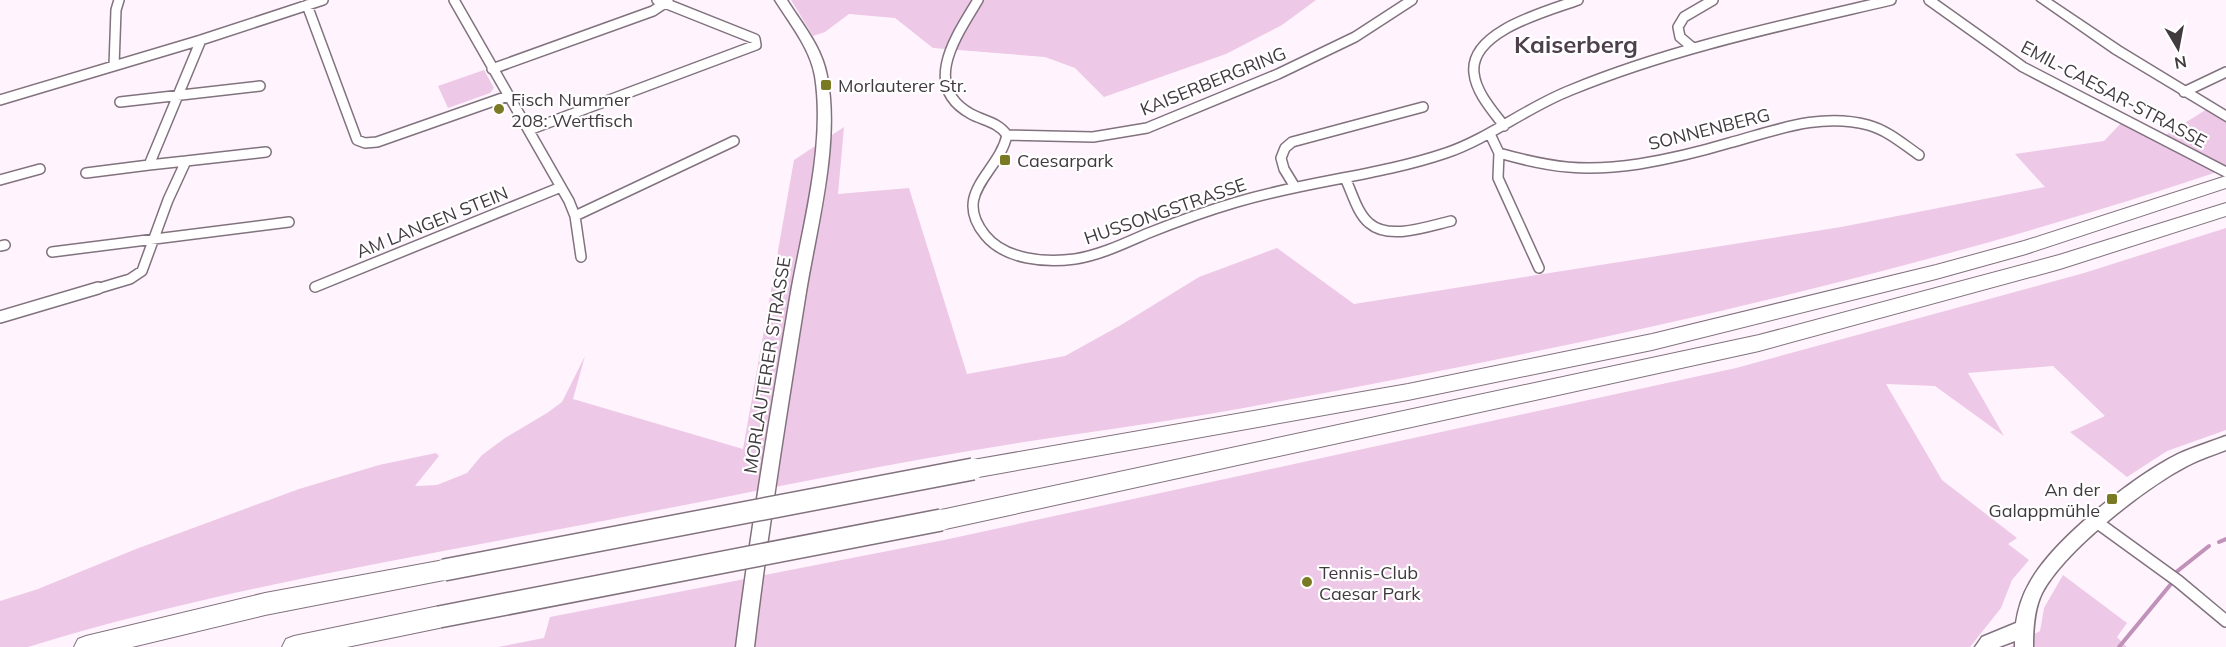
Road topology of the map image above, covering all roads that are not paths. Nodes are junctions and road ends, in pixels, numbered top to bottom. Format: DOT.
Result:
graph roads {
  1 [pos="119,0"];
  2 [pos="323,0"];
  3 [pos="454,0"];
  4 [pos="781,0"];
  5 [pos="978,0"];
  6 [pos="1412,0"];
  7 [pos="1578,0"];
  8 [pos="1713,0"];
  9 [pos="1891,0"];
  10 [pos="1929,0"];
  11 [pos="2043,0"];
  12 [pos="663,1"];
  13 [pos="307,5"];
  14 [pos="201,40"];
  15 [pos="1693,48"];
  16 [pos="114,66"];
  17 [pos="492,69"];
  18 [pos="2226,72"];
  19 [pos="260,86"];
  20 [pos="2184,92"];
  21 [pos="178,96"];
  22 [pos="508,96"];
  23 [pos="0,100"];
  24 [pos="120,102"];
  25 [pos="1423,106"];
  26 [pos="2226,117"];
  27 [pos="1504,126"];
  28 [pos="529,130"];
  29 [pos="1490,134"];
  30 [pos="1007,135"];
  31 [pos="734,141"];
  32 [pos="266,152"];
  33 [pos="1499,153"];
  34 [pos="1919,155"];
  35 [pos="186,162"];
  36 [pos="149,165"];
  37 [pos="40,169"];
  38 [pos="86,173"];
  39 [pos="1345,178"];
  40 [pos="2224,179"];
  41 [pos="0,180"];
  42 [pos="561,187"];
  43 [pos="1295,187"];
  44 [pos="2226,209"];
  45 [pos="575,216"];
  46 [pos="1451,221"];
  47 [pos="289,222"];
  48 [pos="154,238"];
  49 [pos="52,252"];
  50 [pos="581,257"];
  51 [pos="1539,268"];
  52 [pos="315,287"];
  53 [pos="0,317"];
  54 [pos="2226,444"];
  55 [pos="2098,523"];
  56 [pos="2226,621"];
  57 [pos="2024,638"];
  58 [pos="86,647"];
  59 [pos="294,647"];
  60 [pos="745,647"];
  61 [pos="1984,647"];
  1 -- 16 [label="street"];
  2 -- 13 [label="street"];
  3 -- 17 [label="street"];
  4 -- 60 [label="street, MORLAUTERER STRASSE"];
  5 -- 30 [label="street"];
  6 -- 30 [label="street, KAISERBERGRING"];
  7 -- 27 [label="street"];
  8 -- 15 [label="street"];
  9 -- 15 [label="street"];
  10 -- 40 [label="street, EMIL-CAESAR-STRASSE"];
  11 -- 20 [label="street"];
  12 -- 17 [label="street"];
  12 -- 28 [label="street"];
  13 -- 14 [label="street"];
  13 -- 22 [label="street"];
  14 -- 16 [label="street"];
  14 -- 21 [label="street"];
  15 -- 27 [label="street"];
  16 -- 23 [label="street"];
  17 -- 22 [label="street"];
  18 -- 20 [label="street"];
  19 -- 21 [label="street"];
  20 -- 26 [label="street"];
  21 -- 24 [label="street"];
  21 -- 36 [label="street"];
  22 -- 28 [label="street"];
  25 -- 43 [label="street"];
  27 -- 29 [label="street"];
  28 -- 42 [label="street"];
  29 -- 33 [label="street"];
  29 -- 39 [label="street, HUSSONGSTRASSE"];
  30 -- 43 [label="street, HUSSONGSTRASSE"];
  31 -- 45 [label="street"];
  32 -- 35 [label="street"];
  33 -- 34 [label="street, SONNENBERG"];
  33 -- 51 [label="street"];
  35 -- 36 [label="street"];
  35 -- 48 [label="street"];
  36 -- 38 [label="street"];
  37 -- 41 [label="street"];
  39 -- 43 [label="street, HUSSONGSTRASSE"];
  39 -- 46 [label="street"];
  40 -- 58 [label="highway, bridge"];
  42 -- 45 [label="street"];
  42 -- 52 [label="street, AM LANGEN STEIN"];
  44 -- 59 [label="highway, bridge"];
  45 -- 50 [label="street"];
  47 -- 48 [label="street"];
  48 -- 49 [label="street"];
  48 -- 53 [label="street"];
  54 -- 55 [label="street"];
  55 -- 56 [label="street"];
  55 -- 57 [label="street"];
  57 -- 61 [label="street"];
}
